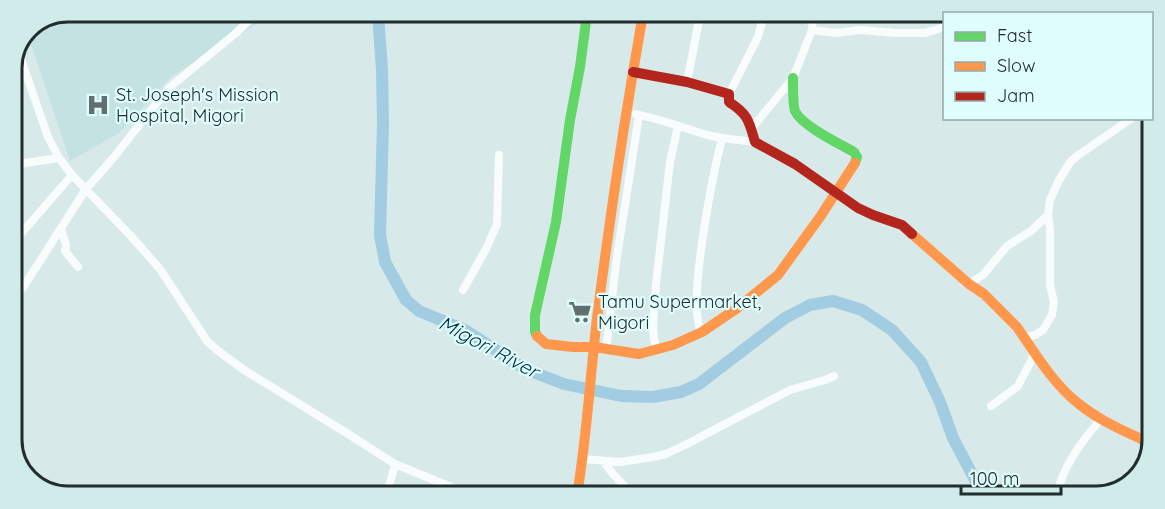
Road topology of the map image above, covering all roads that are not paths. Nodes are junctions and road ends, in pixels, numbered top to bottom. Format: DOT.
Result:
graph roads {
  1 [pos="246,23"];
  2 [pos="586,23"];
  3 [pos="641,23"];
  4 [pos="698,23"];
  5 [pos="762,23"];
  6 [pos="812,23"];
  7 [pos="943,28"];
  8 [pos="812,30"];
  9 [pos="23,65"];
  10 [pos="633,72"];
  11 [pos="794,78"];
  12 [pos="687,82"];
  13 [pos="729,94"];
  14 [pos="626,111"];
  15 [pos="639,115"];
  16 [pos="1129,120"];
  17 [pos="678,126"];
  18 [pos="752,129"];
  19 [pos="722,138"];
  20 [pos="755,142"];
  21 [pos="499,155"];
  22 [pos="59,158"];
  23 [pos="23,163"];
  24 [pos="72,175"];
  25 [pos="86,189"];
  26 [pos="836,193"];
  27 [pos="1048,215"];
  28 [pos="61,229"];
  29 [pos="23,231"];
  30 [pos="48,249"];
  31 [pos="65,251"];
  32 [pos="78,267"];
  33 [pos="969,284"];
  34 [pos="23,287"];
  35 [pos="463,290"];
  36 [pos="702,332"];
  37 [pos="1025,337"];
  38 [pos="594,347"];
  39 [pos="657,349"];
  40 [pos="606,350"];
  41 [pos="1035,352"];
  42 [pos="834,376"];
  43 [pos="991,406"];
  44 [pos="1101,419"];
  45 [pos="1142,440"];
  46 [pos="583,459"];
  47 [pos="603,461"];
  48 [pos="395,464"];
  49 [pos="389,486"];
  50 [pos="445,486"];
  51 [pos="578,486"];
  52 [pos="624,486"];
  53 [pos="1058,486"];
  1 -- 25 [label="street"];
  2 -- 38 [label="main road"];
  3 -- 10 [label="main road"];
  4 -- 12 [label="street"];
  5 -- 13 [label="street"];
  6 -- 8 [label="street"];
  7 -- 8 [label="street"];
  8 -- 11 [label="street"];
  9 -- 22 [label="street"];
  10 -- 12 [label="main road"];
  10 -- 14 [label="main road"];
  11 -- 18 [label="street"];
  11 -- 26 [label="main road"];
  12 -- 13 [label="main road"];
  13 -- 18 [label="main road"];
  14 -- 15 [label="street"];
  14 -- 38 [label="main road"];
  15 -- 17 [label="street"];
  15 -- 40 [label="street"];
  16 -- 27 [label="street"];
  17 -- 19 [label="street"];
  17 -- 39 [label="street"];
  18 -- 20 [label="main road"];
  19 -- 20 [label="street"];
  19 -- 36 [label="street"];
  20 -- 26 [label="main road"];
  21 -- 35 [label="street"];
  22 -- 23 [label="street"];
  22 -- 24 [label="street"];
  24 -- 25 [label="street"];
  24 -- 29 [label="street"];
  25 -- 28 [label="street"];
  25 -- 48 [label="street"];
  26 -- 33 [label="main road"];
  26 -- 36 [label="main road"];
  27 -- 33 [label="street"];
  27 -- 37 [label="street"];
  28 -- 30 [label="street"];
  28 -- 31 [label="street"];
  30 -- 31 [label="street"];
  30 -- 34 [label="street"];
  31 -- 32 [label="street"];
  33 -- 37 [label="main road"];
  36 -- 39 [label="main road"];
  37 -- 41 [label="main road"];
  38 -- 40 [label="main road"];
  38 -- 46 [label="main road"];
  39 -- 40 [label="main road"];
  41 -- 43 [label="street"];
  41 -- 44 [label="main road"];
  42 -- 47 [label="street"];
  44 -- 45 [label="main road"];
  44 -- 53 [label="street"];
  46 -- 47 [label="street"];
  46 -- 51 [label="main road"];
  47 -- 52 [label="street"];
  48 -- 49 [label="street"];
  48 -- 50 [label="street"];
}
